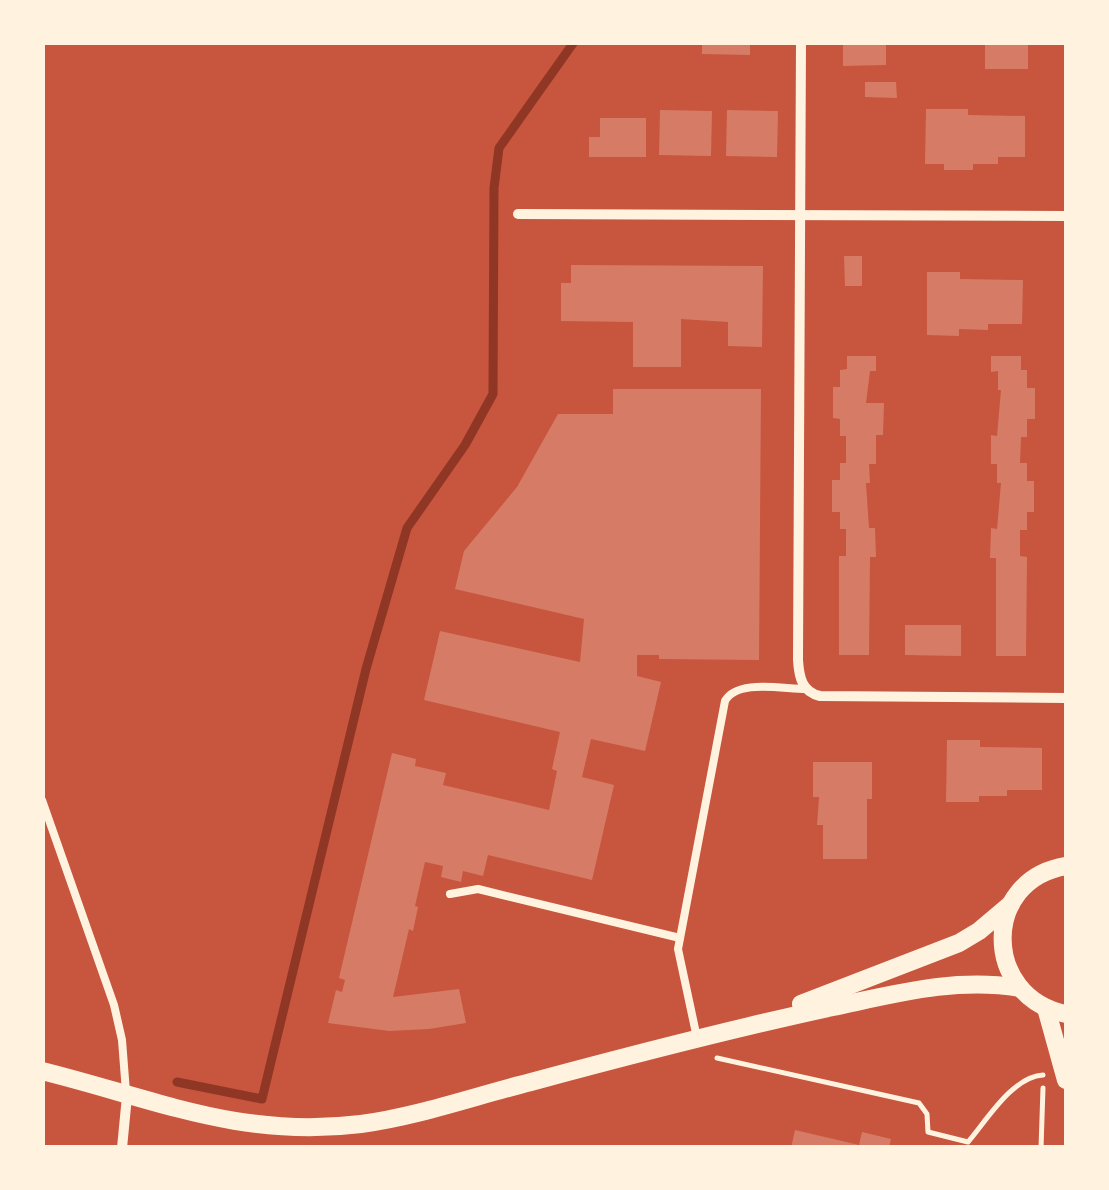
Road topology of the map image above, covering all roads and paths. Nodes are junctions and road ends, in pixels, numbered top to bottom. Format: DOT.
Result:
graph roads {
  1 [pos="801,42"];
  2 [pos="518,214"];
  3 [pos="800,214"];
  4 [pos="1066,216"];
  5 [pos="806,689"];
  6 [pos="1066,698"];
  7 [pos="42,800"];
  8 [pos="1066,866"];
  9 [pos="450,894"];
  10 [pos="1011,904"];
  11 [pos="680,938"];
  12 [pos="1020,988"];
  13 [pos="1046,1008"];
  14 [pos="1066,1014"];
  15 [pos="725,1031"];
  16 [pos="696,1038"];
  17 [pos="666,1046"];
  18 [pos="42,1072"];
  19 [pos="1066,1080"];
  20 [pos="126,1096"];
  21 [pos="122,1148"];
  22 [pos="1041,1148"];
  1 -- 3 [label="street"];
  2 -- 3 [label="street"];
  3 -- 4 [label="street"];
  3 -- 5 [label="street"];
  5 -- 6 [label="street"];
  5 -- 11 [label="lane"];
  7 -- 20 [label="lane"];
  8 -- 10 [label="street"];
  9 -- 11 [label="lane"];
  10 -- 12 [label="street"];
  10 -- 15 [label="street"];
  11 -- 16 [label="lane"];
  12 -- 13 [label="street"];
  12 -- 15 [label="street"];
  13 -- 14 [label="street"];
  13 -- 19 [label="street"];
  15 -- 16 [label="street"];
  16 -- 17 [label="street"];
  17 -- 20 [label="street"];
  17 -- 22 [label="path"];
  18 -- 20 [label="street"];
  20 -- 21 [label="street"];
}
